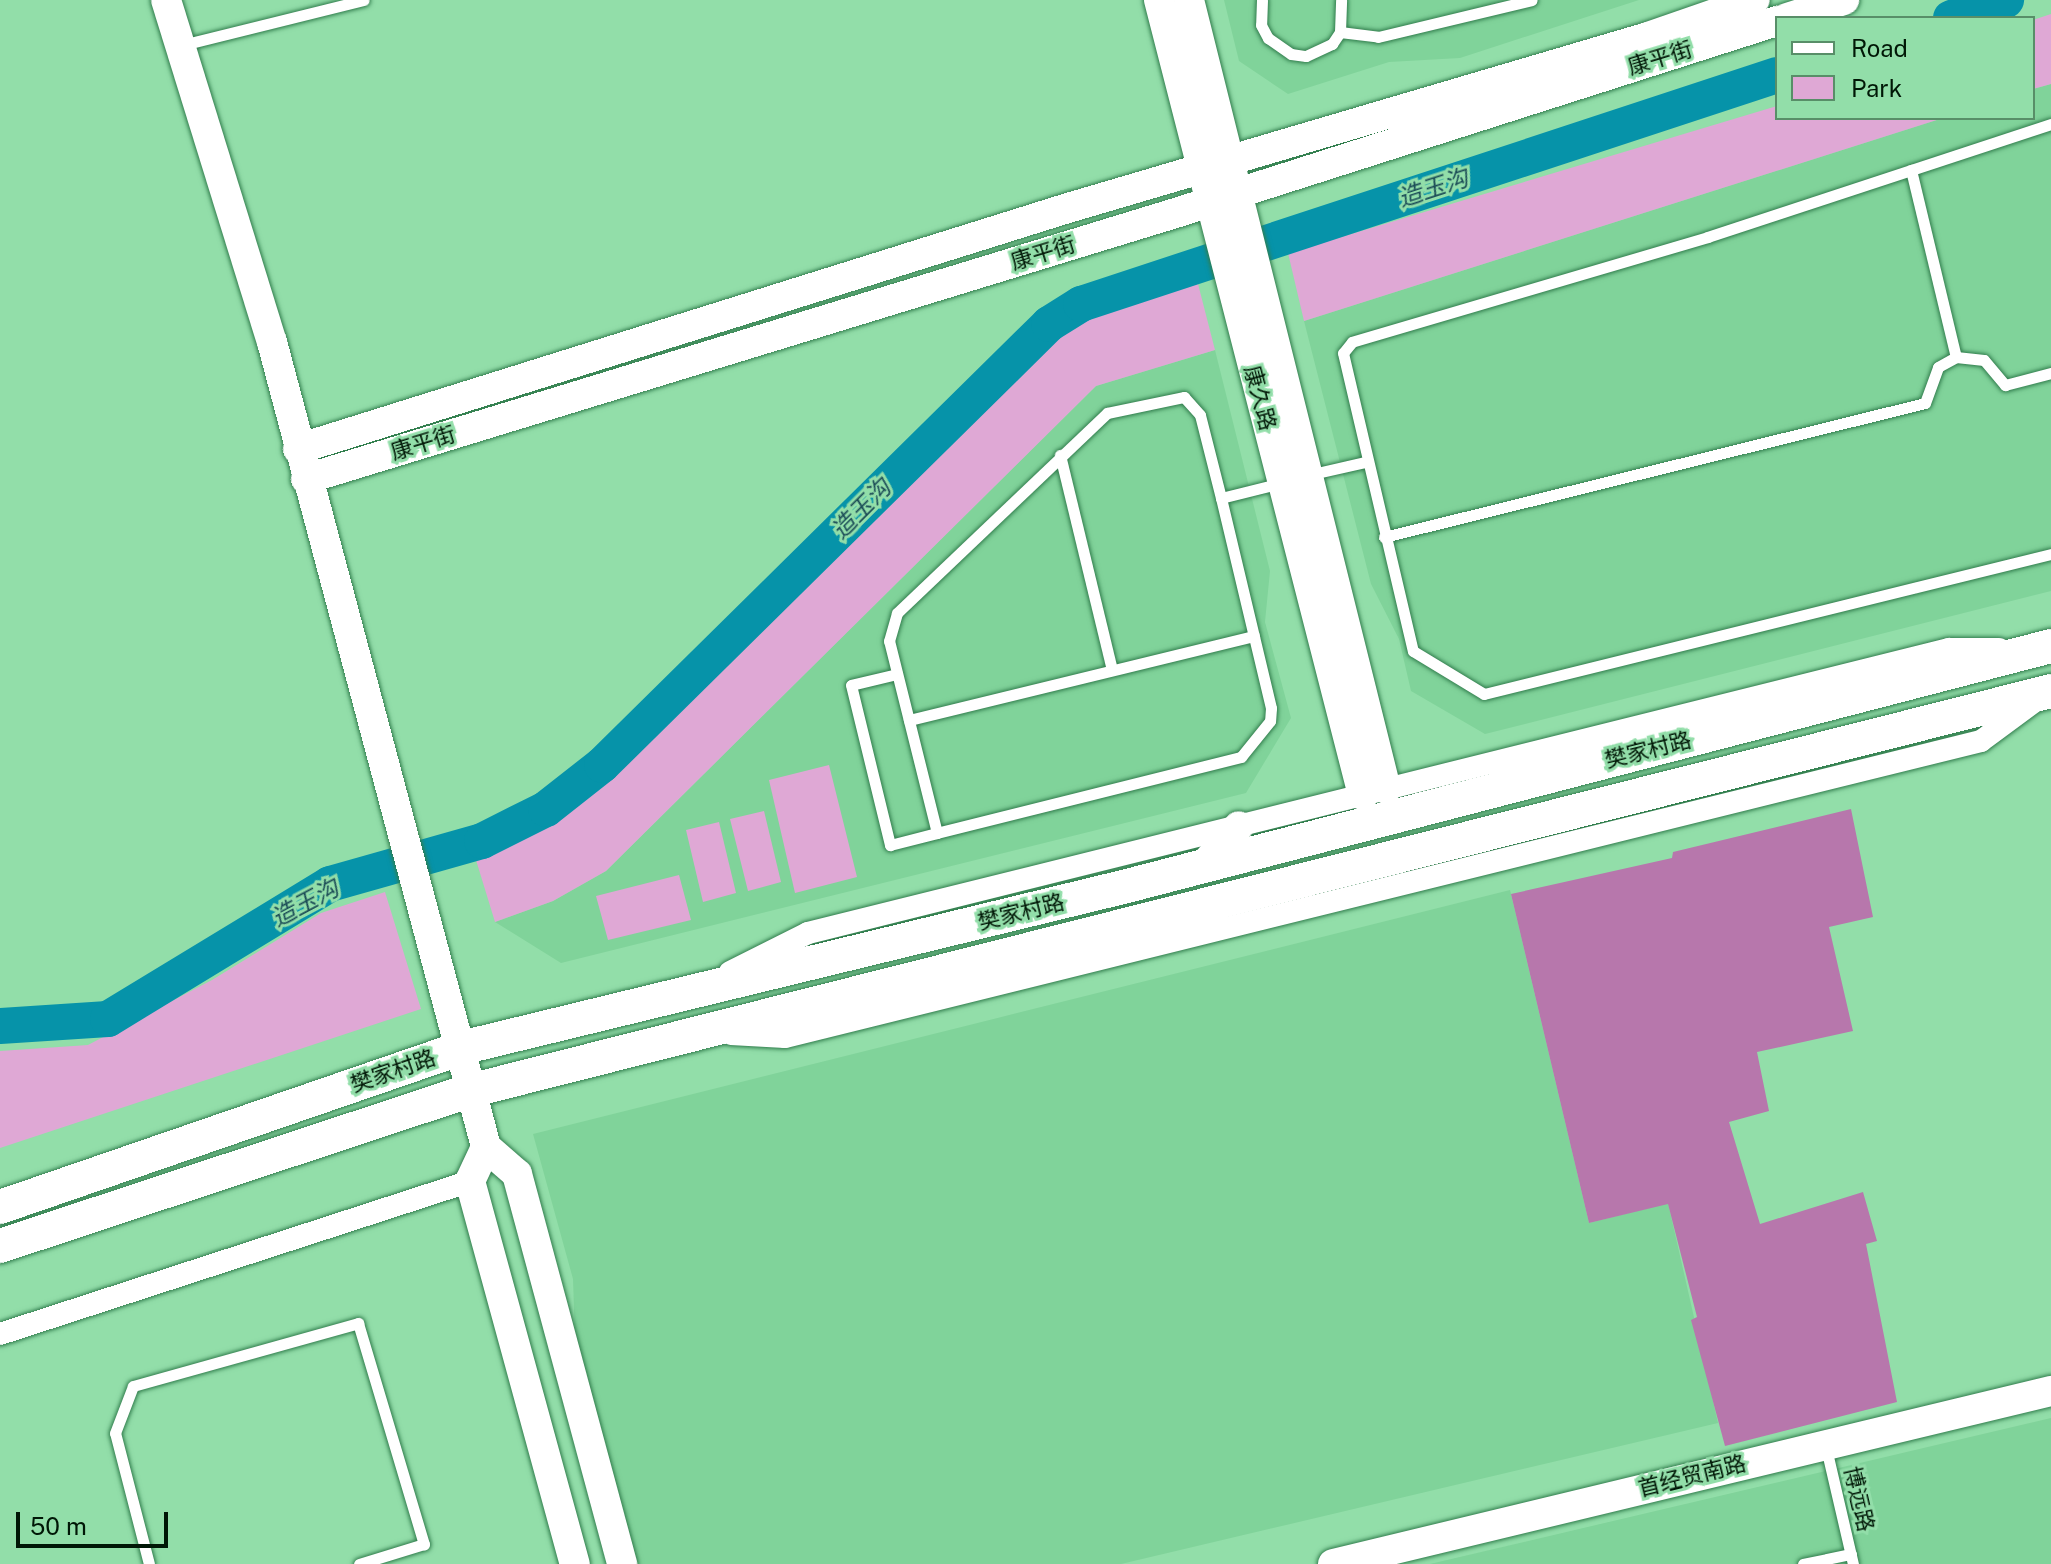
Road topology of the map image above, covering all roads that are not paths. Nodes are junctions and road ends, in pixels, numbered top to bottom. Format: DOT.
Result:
graph roads {
  1 [pos="166,0"];
  2 [pos="364,0"];
  3 [pos="1159,0"];
  4 [pos="1189,0"];
  5 [pos="1262,0"];
  6 [pos="1341,0"];
  7 [pos="1532,0"];
  8 [pos="1755,0"];
  9 [pos="1844,0"];
  10 [pos="344,2"];
  11 [pos="1793,16"];
  12 [pos="1775,22"];
  13 [pos="1340,32"];
  14 [pos="180,46"];
  15 [pos="2051,124"];
  16 [pos="1911,170"];
  17 [pos="1219,180"];
  18 [pos="1956,357"];
  19 [pos="2051,373"];
  20 [pos="298,449"];
  21 [pos="1060,455"];
  22 [pos="1365,462"];
  23 [pos="306,479"];
  24 [pos="1295,479"];
  25 [pos="1221,498"];
  26 [pos="1384,537"];
  27 [pos="2051,554"];
  28 [pos="1254,636"];
  29 [pos="2044,648"];
  30 [pos="1112,670"];
  31 [pos="897,674"];
  32 [pos="2050,691"];
  33 [pos="909,720"];
  34 [pos="1374,792"];
  35 [pos="1239,826"];
  36 [pos="937,833"];
  37 [pos="1204,865"];
  38 [pos="685,994"];
  39 [pos="461,1048"];
  40 [pos="473,1090"];
  41 [pos="486,1147"];
  42 [pos="470,1181"];
  43 [pos="0,1207"];
  44 [pos="0,1246"];
  45 [pos="0,1334"];
  46 [pos="2051,1391"];
  47 [pos="1825,1443"];
  48 [pos="1852,1559"];
  49 [pos="149,1564"];
  50 [pos="359,1564"];
  51 [pos="575,1564"];
  52 [pos="622,1564"];
  53 [pos="1333,1564"];
  54 [pos="1803,1564"];
  1 -- 14 [label="street"];
  2 -- 10 [label="lane"];
  3 -- 17 [label="street, 康久路"];
  4 -- 17 [label="street, 康久路"];
  5 -- 13 [label="lane"];
  6 -- 13 [label="lane"];
  7 -- 13 [label="lane"];
  8 -- 17 [label="street, 康平街"];
  9 -- 11 [label="street"];
  10 -- 14 [label="lane"];
  12 -- 17 [label="street, 康平街"];
  14 -- 20 [label="street"];
  15 -- 16 [label="lane"];
  16 -- 18 [label="lane"];
  16 -- 22 [label="lane"];
  17 -- 20 [label="street, 康平街"];
  17 -- 23 [label="street, 康平街"];
  17 -- 24 [label="street, 康久路"];
  18 -- 19 [label="lane"];
  18 -- 26 [label="lane"];
  20 -- 23 [label="street"];
  21 -- 25 [label="lane"];
  21 -- 30 [label="lane"];
  21 -- 31 [label="lane"];
  22 -- 24 [label="lane"];
  22 -- 26 [label="lane"];
  23 -- 39 [label="street"];
  24 -- 25 [label="lane"];
  24 -- 34 [label="street, 康久路"];
  25 -- 28 [label="lane"];
  26 -- 27 [label="lane"];
  28 -- 30 [label="lane"];
  28 -- 36 [label="lane"];
  29 -- 34 [label="street"];
  29 -- 37 [label="main road, 樊家村路"];
  30 -- 33 [label="lane"];
  31 -- 33 [label="lane"];
  31 -- 36 [label="lane"];
  32 -- 40 [label="main road, 樊家村路"];
  33 -- 36 [label="lane"];
  34 -- 35 [label="street"];
  35 -- 37 [label="street"];
  35 -- 38 [label="street"];
  37 -- 38 [label="main road, 樊家村路"];
  38 -- 39 [label="main road, 樊家村路"];
  39 -- 40 [label="street"];
  39 -- 43 [label="main road, 樊家村路"];
  40 -- 41 [label="street"];
  40 -- 44 [label="main road, 樊家村路"];
  41 -- 42 [label="street"];
  41 -- 52 [label="street"];
  42 -- 45 [label="street"];
  42 -- 51 [label="street"];
  46 -- 47 [label="street, 首经贸南路"];
  47 -- 48 [label="lane, 博远路"];
  47 -- 53 [label="street, 首经贸南路"];
  48 -- 54 [label="lane"];
  49 -- 50 [label="lane"];
}
